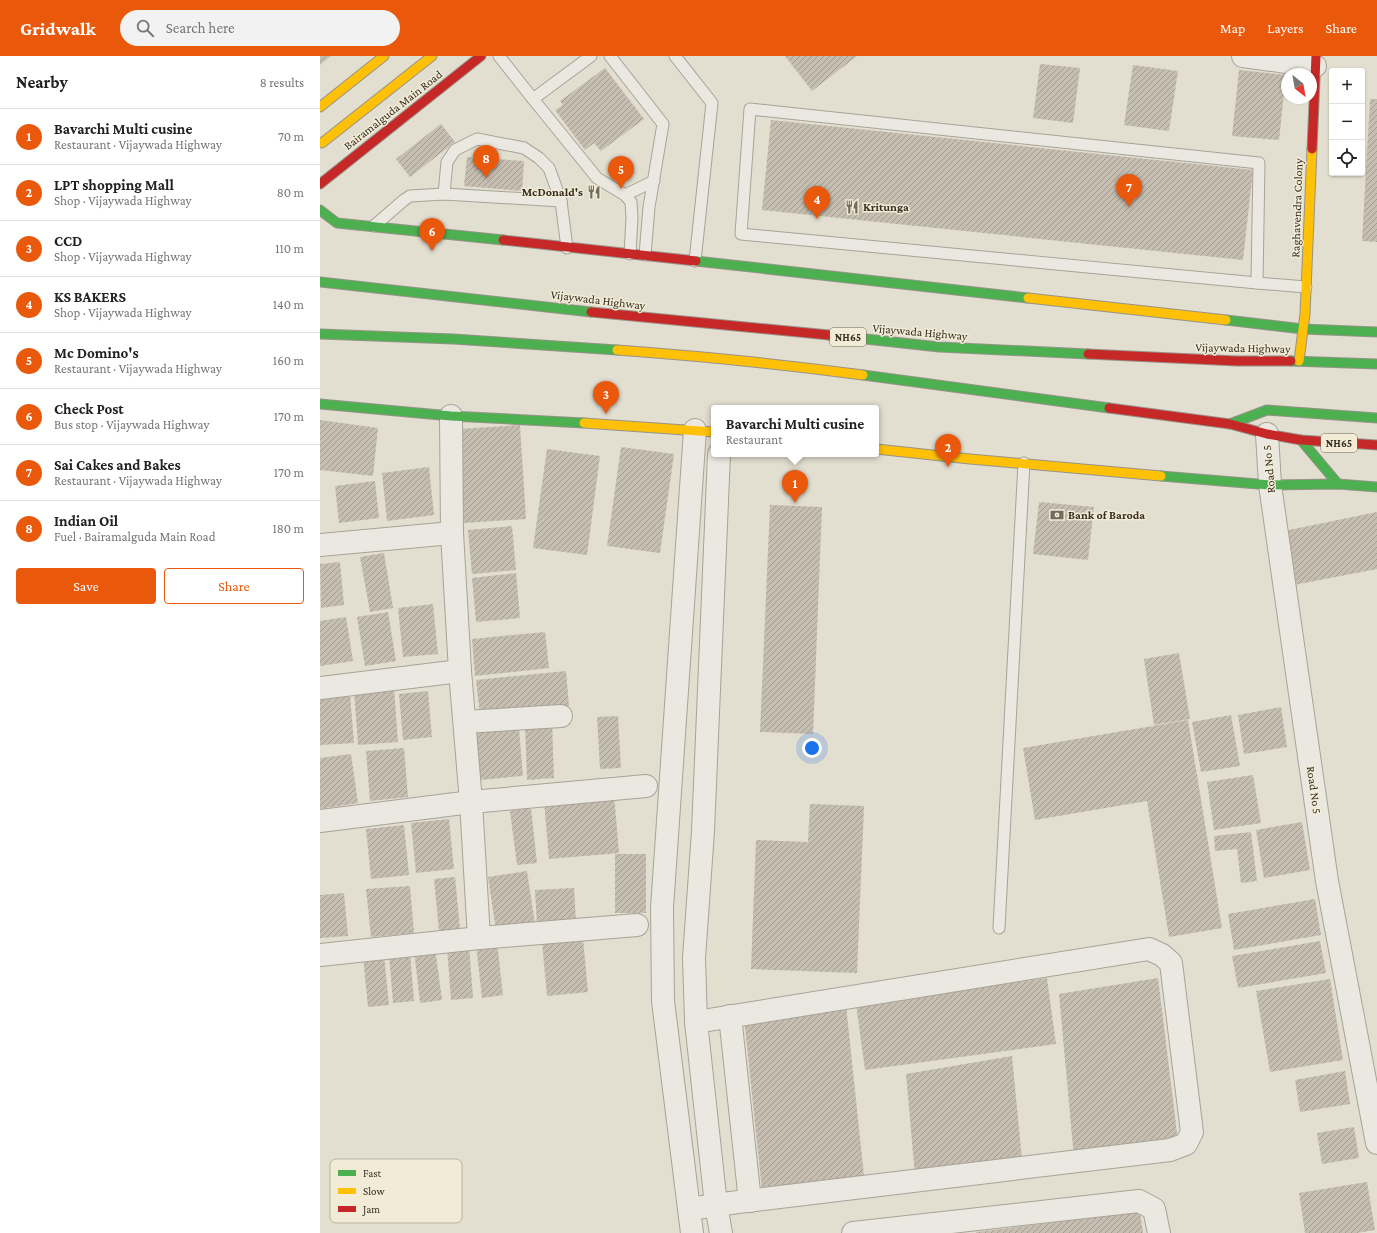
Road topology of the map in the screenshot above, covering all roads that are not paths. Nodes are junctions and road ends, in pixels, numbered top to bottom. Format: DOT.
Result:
graph roads {
  1 [pos="384,56"];
  2 [pos="432,56"];
  3 [pos="481,56"];
  4 [pos="499,56"];
  5 [pos="591,56"];
  6 [pos="610,56"];
  7 [pos="676,56"];
  8 [pos="1243,56"];
  9 [pos="1315,61"];
  10 [pos="533,99"];
  11 [pos="320,107"];
  12 [pos="322,143"];
  13 [pos="654,181"];
  14 [pos="320,184"];
  15 [pos="444,194"];
  16 [pos="625,195"];
  17 [pos="561,202"];
  18 [pos="320,210"];
  19 [pos="374,226"];
  20 [pos="567,248"];
  21 [pos="630,254"];
  22 [pos="645,255"];
  23 [pos="695,262"];
  24 [pos="320,282"];
  25 [pos="1257,283"];
  26 [pos="1306,287"];
  27 [pos="1303,329"];
  28 [pos="1377,332"];
  29 [pos="320,334"];
  30 [pos="1299,361"];
  31 [pos="1377,364"];
  32 [pos="320,404"];
  33 [pos="451,416"];
  34 [pos="1377,418"];
  35 [pos="1230,424"];
  36 [pos="704,431"];
  37 [pos="1267,434"];
  38 [pos="1301,440"];
  39 [pos="1377,445"];
  40 [pos="879,449"];
  41 [pos="719,457"];
  42 [pos="1024,463"];
  43 [pos="1338,484"];
  44 [pos="1270,485"];
  45 [pos="1377,488"];
  46 [pos="452,533"];
  47 [pos="320,545"];
  48 [pos="460,671"];
  49 [pos="320,688"];
  50 [pos="561,716"];
  51 [pos="464,722"];
  52 [pos="646,786"];
  53 [pos="471,802"];
  54 [pos="320,821"];
  55 [pos="637,925"];
  56 [pos="999,928"];
  57 [pos="479,938"];
  58 [pos="320,955"];
  59 [pos="694,966"];
  60 [pos="663,967"];
  61 [pos="730,1016"];
  62 [pos="696,1022"];
  63 [pos="1377,1143"];
  64 [pos="750,1201"];
  65 [pos="716,1205"];
  66 [pos="689,1209"];
  67 [pos="692,1233"];
  68 [pos="721,1233"];
  69 [pos="853,1233"];
  70 [pos="1159,1233"];
  1 -- 11 [label="main road"];
  2 -- 12 [label="main road"];
  3 -- 14 [label="main road, Bairamalguda Main Road"];
  4 -- 10 [label="lane"];
  5 -- 10 [label="lane"];
  6 -- 13 [label="lane"];
  7 -- 23 [label="lane"];
  8 -- 9 [label="street"];
  9 -- 26 [label="main road, Raghavendra Colony"];
  10 -- 16 [label="lane"];
  13 -- 16 [label="lane"];
  13 -- 22 [label="lane"];
  15 -- 17 [label="lane"];
  15 -- 17 [label="lane"];
  15 -- 19 [label="lane"];
  16 -- 21 [label="lane"];
  17 -- 20 [label="lane"];
  18 -- 19 [label="main road"];
  19 -- 20 [label="main road"];
  20 -- 21 [label="main road"];
  21 -- 22 [label="main road"];
  22 -- 23 [label="main road"];
  23 -- 27 [label="main road"];
  24 -- 30 [label="main road, Vijaywada Highway / NH65"];
  25 -- 25 [label="lane"];
  25 -- 26 [label="lane"];
  26 -- 27 [label="main road, Raghavendra Colony"];
  27 -- 28 [label="main road"];
  27 -- 30 [label="main road, Raghavendra Colony"];
  29 -- 35 [label="main road, NH65"];
  30 -- 31 [label="main road, Vijaywada Highway / NH65"];
  32 -- 33 [label="main road"];
  33 -- 36 [label="main road"];
  33 -- 46 [label="street"];
  34 -- 35 [label="main road"];
  35 -- 37 [label="main road, NH65"];
  36 -- 60 [label="street"];
  37 -- 38 [label="main road, NH65"];
  37 -- 44 [label="street, Road No 5"];
  38 -- 39 [label="main road, NH65"];
  38 -- 43 [label="main road"];
  40 -- 42 [label="main road"];
  41 -- 59 [label="street"];
  42 -- 44 [label="main road"];
  42 -- 56 [label="lane"];
  43 -- 44 [label="main road"];
  43 -- 45 [label="main road"];
  44 -- 63 [label="street, Road No 5"];
  46 -- 47 [label="street"];
  46 -- 48 [label="street"];
  48 -- 49 [label="street"];
  48 -- 51 [label="street"];
  50 -- 51 [label="street"];
  51 -- 53 [label="street"];
  52 -- 53 [label="street"];
  53 -- 54 [label="street"];
  53 -- 57 [label="street"];
  55 -- 57 [label="street"];
  57 -- 58 [label="street"];
  59 -- 60 [label="street"];
  59 -- 62 [label="street"];
  60 -- 66 [label="street"];
  61 -- 62 [label="street"];
  61 -- 64 [label="street"];
  61 -- 64 [label="street"];
  62 -- 65 [label="street"];
  64 -- 65 [label="street"];
  65 -- 66 [label="street"];
  65 -- 68 [label="street"];
  66 -- 67 [label="street"];
  69 -- 70 [label="street"];
}
